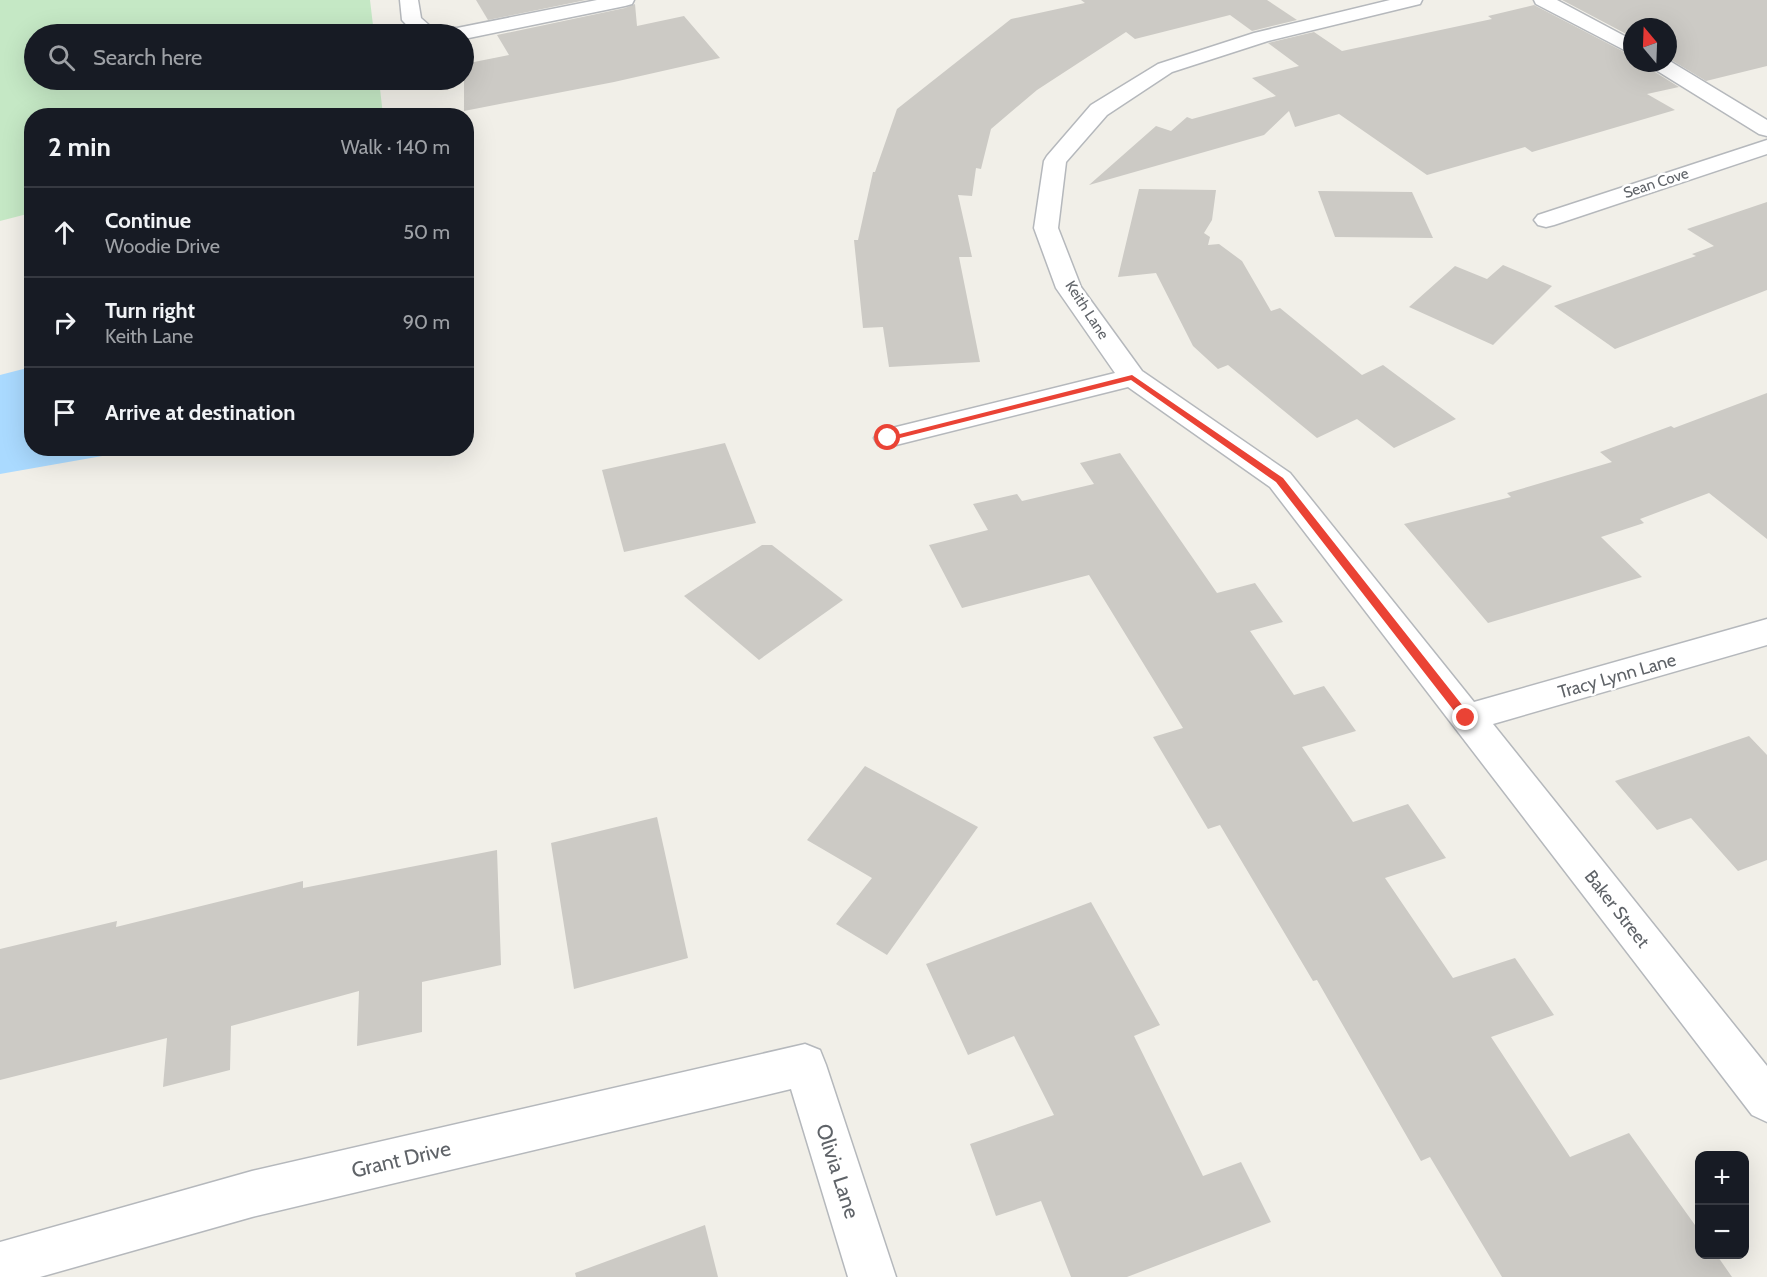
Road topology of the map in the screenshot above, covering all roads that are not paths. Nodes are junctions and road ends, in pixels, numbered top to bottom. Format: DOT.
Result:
graph roads {
  1 [pos="409,0"];
  2 [pos="625,0"];
  3 [pos="1413,0"];
  4 [pos="1543,0"];
  5 [pos="416,24"];
  6 [pos="474,31"];
  7 [pos="1623,43"];
  8 [pos="1673,72"];
  9 [pos="1767,129"];
  10 [pos="1767,147"];
  11 [pos="1546,220"];
  12 [pos="1132,377"];
  13 [pos="888,438"];
  14 [pos="1767,632"];
  15 [pos="1466,718"];
  16 [pos="805,1065"];
  17 [pos="1767,1100"];
  18 [pos="0,1265"];
  19 [pos="872,1277"];
  1 -- 5 [label="street"];
  2 -- 6 [label="street"];
  3 -- 12 [label="street, Keith Lane"];
  4 -- 7 [label="street"];
  8 -- 9 [label="street"];
  10 -- 11 [label="street, Sean Cove"];
  12 -- 13 [label="street"];
  12 -- 15 [label="street, Keith Lane"];
  14 -- 15 [label="street, Tracy Lynn Lane"];
  15 -- 17 [label="street, Baker Street"];
  16 -- 18 [label="street, Grant Drive"];
  16 -- 19 [label="street, Olivia Lane"];
}
